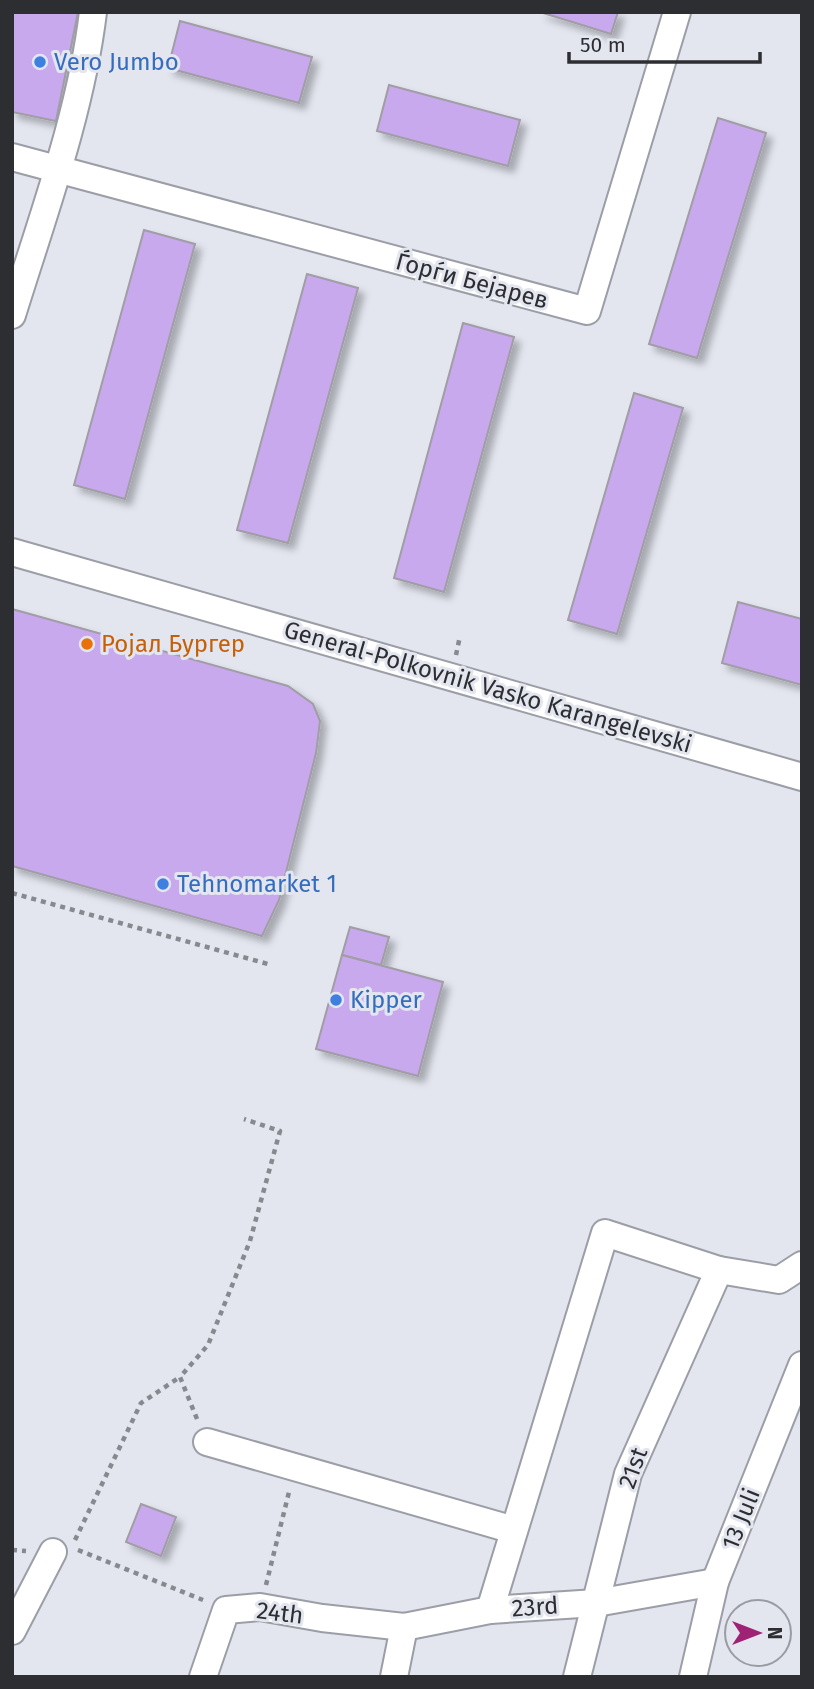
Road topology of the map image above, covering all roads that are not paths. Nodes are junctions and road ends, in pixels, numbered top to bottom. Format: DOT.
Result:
graph roads {
  1 [pos="93,12"];
  2 [pos="677,12"];
  3 [pos="12,157"];
  4 [pos="57,168"];
  5 [pos="12,315"];
  6 [pos="12,552"];
  7 [pos="802,777"];
  8 [pos="802,1265"];
  9 [pos="719,1270"];
  10 [pos="802,1365"];
  11 [pos="207,1441"];
  12 [pos="514,1530"];
  13 [pos="53,1552"];
  14 [pos="715,1582"];
  15 [pos="596,1603"];
  16 [pos="490,1610"];
  17 [pos="404,1627"];
  18 [pos="12,1631"];
  19 [pos="203,1677"];
  20 [pos="394,1677"];
  21 [pos="578,1677"];
  22 [pos="693,1677"];
  1 -- 4 [label="street"];
  2 -- 4 [label="street, Ѓорѓи Бејарев"];
  3 -- 4 [label="street"];
  4 -- 5 [label="street"];
  6 -- 7 [label="street, General-Polkovnik Vasko Karangelevski"];
  8 -- 9 [label="street"];
  9 -- 12 [label="street"];
  9 -- 15 [label="street, 21st"];
  10 -- 14 [label="street, 13 Juli"];
  11 -- 12 [label="street"];
  12 -- 16 [label="street"];
  13 -- 18 [label="street"];
  14 -- 15 [label="street, 23rd"];
  14 -- 22 [label="street, 13 Juli"];
  15 -- 16 [label="street, 23rd"];
  15 -- 21 [label="street, 21st"];
  16 -- 17 [label="street, 23rd"];
  17 -- 19 [label="street, 24th"];
  17 -- 20 [label="street"];
}
